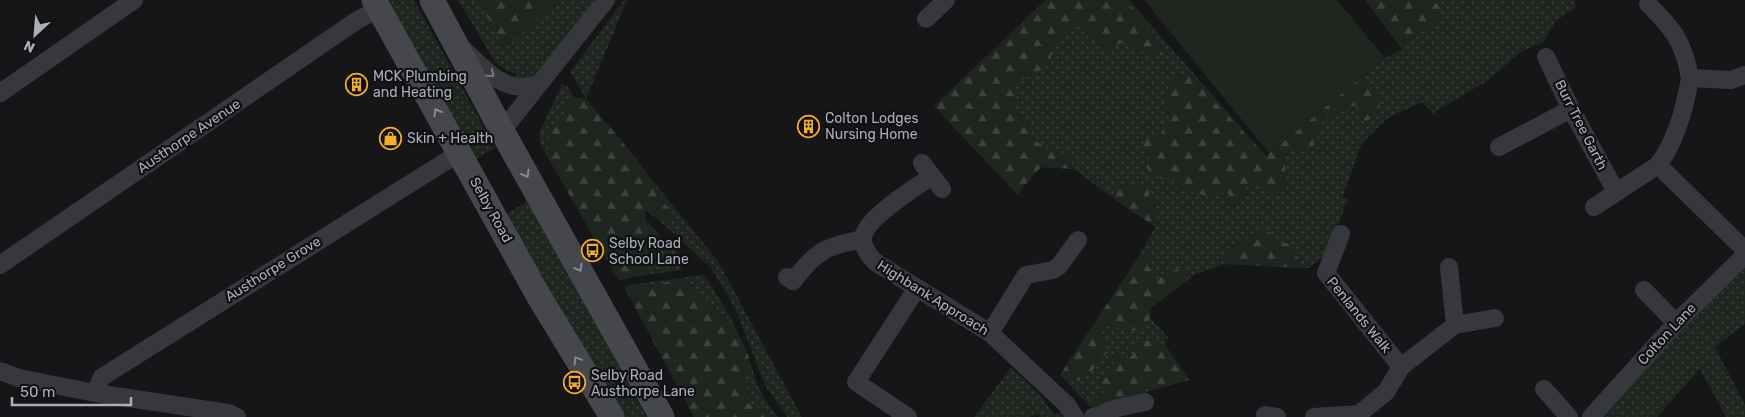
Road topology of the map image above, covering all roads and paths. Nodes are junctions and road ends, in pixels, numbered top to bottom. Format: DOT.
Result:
graph roads {
  1 [pos="134,0"];
  2 [pos="432,0"];
  3 [pos="606,0"];
  4 [pos="946,0"];
  5 [pos="377,4"];
  6 [pos="1648,4"];
  7 [pos="926,19"];
  8 [pos="455,42"];
  9 [pos="1546,57"];
  10 [pos="1745,75"];
  11 [pos="1690,78"];
  12 [pos="539,84"];
  13 [pos="0,93"];
  14 [pos="1572,109"];
  15 [pos="502,131"];
  16 [pos="1499,147"];
  17 [pos="459,153"];
  18 [pos="1658,165"];
  19 [pos="932,176"];
  20 [pos="1616,192"];
  21 [pos="1594,207"];
  22 [pos="1341,234"];
  23 [pos="1077,238"];
  24 [pos="863,239"];
  25 [pos="1745,250"];
  26 [pos="1745,254"];
  27 [pos="0,265"];
  28 [pos="1449,267"];
  29 [pos="787,277"];
  30 [pos="917,288"];
  31 [pos="1644,290"];
  32 [pos="1495,318"];
  33 [pos="1676,323"];
  34 [pos="1455,325"];
  35 [pos="990,333"];
  36 [pos="1401,367"];
  37 [pos="0,371"];
  38 [pos="1544,389"];
  39 [pos="96,393"];
  40 [pos="1144,402"];
  41 [pos="1360,415"];
  42 [pos="237,417"];
  43 [pos="612,417"];
  44 [pos="662,417"];
  45 [pos="908,417"];
  46 [pos="1075,417"];
  47 [pos="1093,417"];
  48 [pos="1314,417"];
  49 [pos="1569,417"];
  50 [pos="1591,417"];
  1 -- 13 [label="street"];
  2 -- 8 [label="main road"];
  3 -- 12 [label="street"];
  4 -- 7 [label="street"];
  17 -- 5 [label="main road, Selby Road, one-way"];
  5 -- 27 [label="street, Austhorpe Avenue"];
  6 -- 11 [label="street"];
  8 -- 12 [label="street, one-way"];
  8 -- 15 [label="main road"];
  9 -- 14 [label="street, Burr Tree Garth"];
  10 -- 11 [label="street"];
  11 -- 18 [label="street"];
  12 -- 15 [label="street"];
  14 -- 16 [label="street"];
  14 -- 20 [label="street, Burr Tree Garth"];
  15 -- 44 [label="main road, one-way"];
  17 -- 39 [label="street, Austhorpe Grove"];
  43 -- 17 [label="main road, Selby Road, one-way"];
  18 -- 20 [label="street"];
  18 -- 25 [label="street"];
  19 -- 24 [label="street"];
  20 -- 21 [label="street"];
  22 -- 36 [label="street, Penlands Walk"];
  23 -- 35 [label="street"];
  24 -- 29 [label="street"];
  24 -- 30 [label="street, Highbank Approach"];
  26 -- 33 [label="street, Colton Lane"];
  28 -- 34 [label="street"];
  30 -- 35 [label="street, Highbank Approach"];
  30 -- 45 [label="street"];
  31 -- 33 [label="street"];
  32 -- 34 [label="street"];
  33 -- 50 [label="street, Colton Lane"];
  34 -- 36 [label="street"];
  35 -- 46 [label="street, Highbank Approach"];
  36 -- 41 [label="street"];
  37 -- 39 [label="street"];
  38 -- 49 [label="street"];
  39 -- 42 [label="street"];
  40 -- 47 [label="street"];
  41 -- 48 [label="street"];
}
